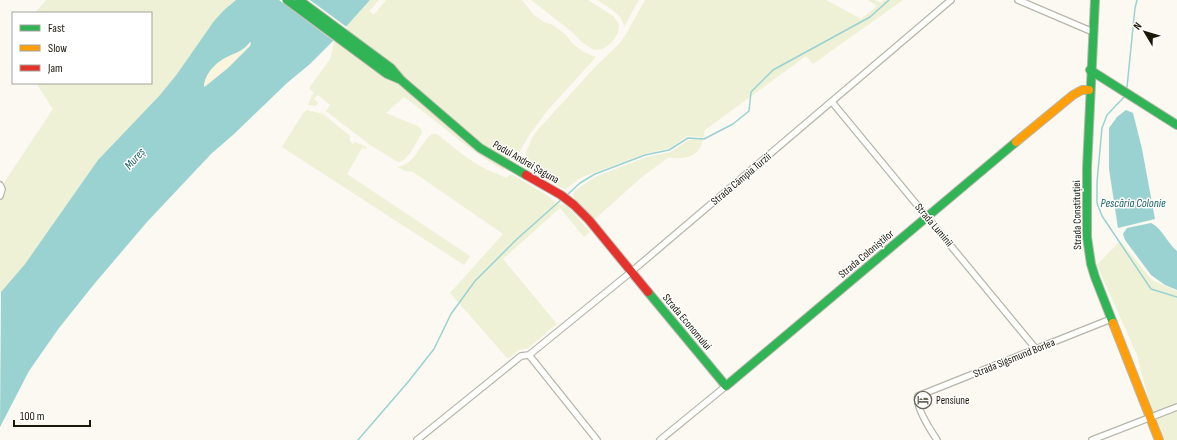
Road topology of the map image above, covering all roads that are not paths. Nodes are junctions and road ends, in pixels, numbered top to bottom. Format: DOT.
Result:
graph roads {
  1 [pos="287,0"];
  2 [pos="299,0"];
  3 [pos="951,0"];
  4 [pos="1018,0"];
  5 [pos="1094,0"];
  6 [pos="1093,32"];
  7 [pos="1090,70"];
  8 [pos="389,71"];
  9 [pos="1089,90"];
  10 [pos="832,102"];
  11 [pos="1177,125"];
  12 [pos="1,187"];
  13 [pos="0,196"];
  14 [pos="927,217"];
  15 [pos="631,272"];
  16 [pos="1111,319"];
  17 [pos="1036,349"];
  18 [pos="529,355"];
  19 [pos="726,386"];
  20 [pos="1177,407"];
  21 [pos="1150,418"];
  22 [pos="417,440"];
  23 [pos="597,440"];
  24 [pos="660,440"];
  25 [pos="937,440"];
  26 [pos="1092,440"];
  27 [pos="1159,440"];
  1 -- 8 [label="street, Podul Andrei Șaguna"];
  2 -- 8 [label="street, Podul Andrei Șaguna"];
  3 -- 10 [label="street, Strada Câmpia Turzii"];
  4 -- 6 [label="street"];
  5 -- 6 [label="street, Strada Constituției"];
  6 -- 7 [label="street, Strada Constituției"];
  7 -- 9 [label="street, Strada Constituției"];
  7 -- 11 [label="street"];
  8 -- 15 [label="street, Podul Andrei Șaguna"];
  9 -- 14 [label="street, Strada Coloniștilor"];
  9 -- 16 [label="street, Strada Constituției"];
  10 -- 14 [label="street, Strada Luminii"];
  10 -- 15 [label="street, Strada Câmpia Turzii"];
  12 -- 13 [label="street"];
  14 -- 17 [label="street, Strada Luminii"];
  14 -- 19 [label="street, Strada Coloniștilor"];
  15 -- 18 [label="street, Strada Câmpia Turzii"];
  15 -- 19 [label="street, Strada Economului"];
  16 -- 17 [label="street, Strada Sigsmund Borlea"];
  16 -- 21 [label="street, Strada Constituției"];
  17 -- 25 [label="street, Strada Sigsmund Borlea"];
  18 -- 22 [label="street, Strada Câmpia Turzii"];
  18 -- 23 [label="street"];
  19 -- 24 [label="street, Strada Coloniștilor"];
  20 -- 21 [label="street"];
  21 -- 26 [label="street"];
  21 -- 27 [label="street, Strada Constituției"];
}
